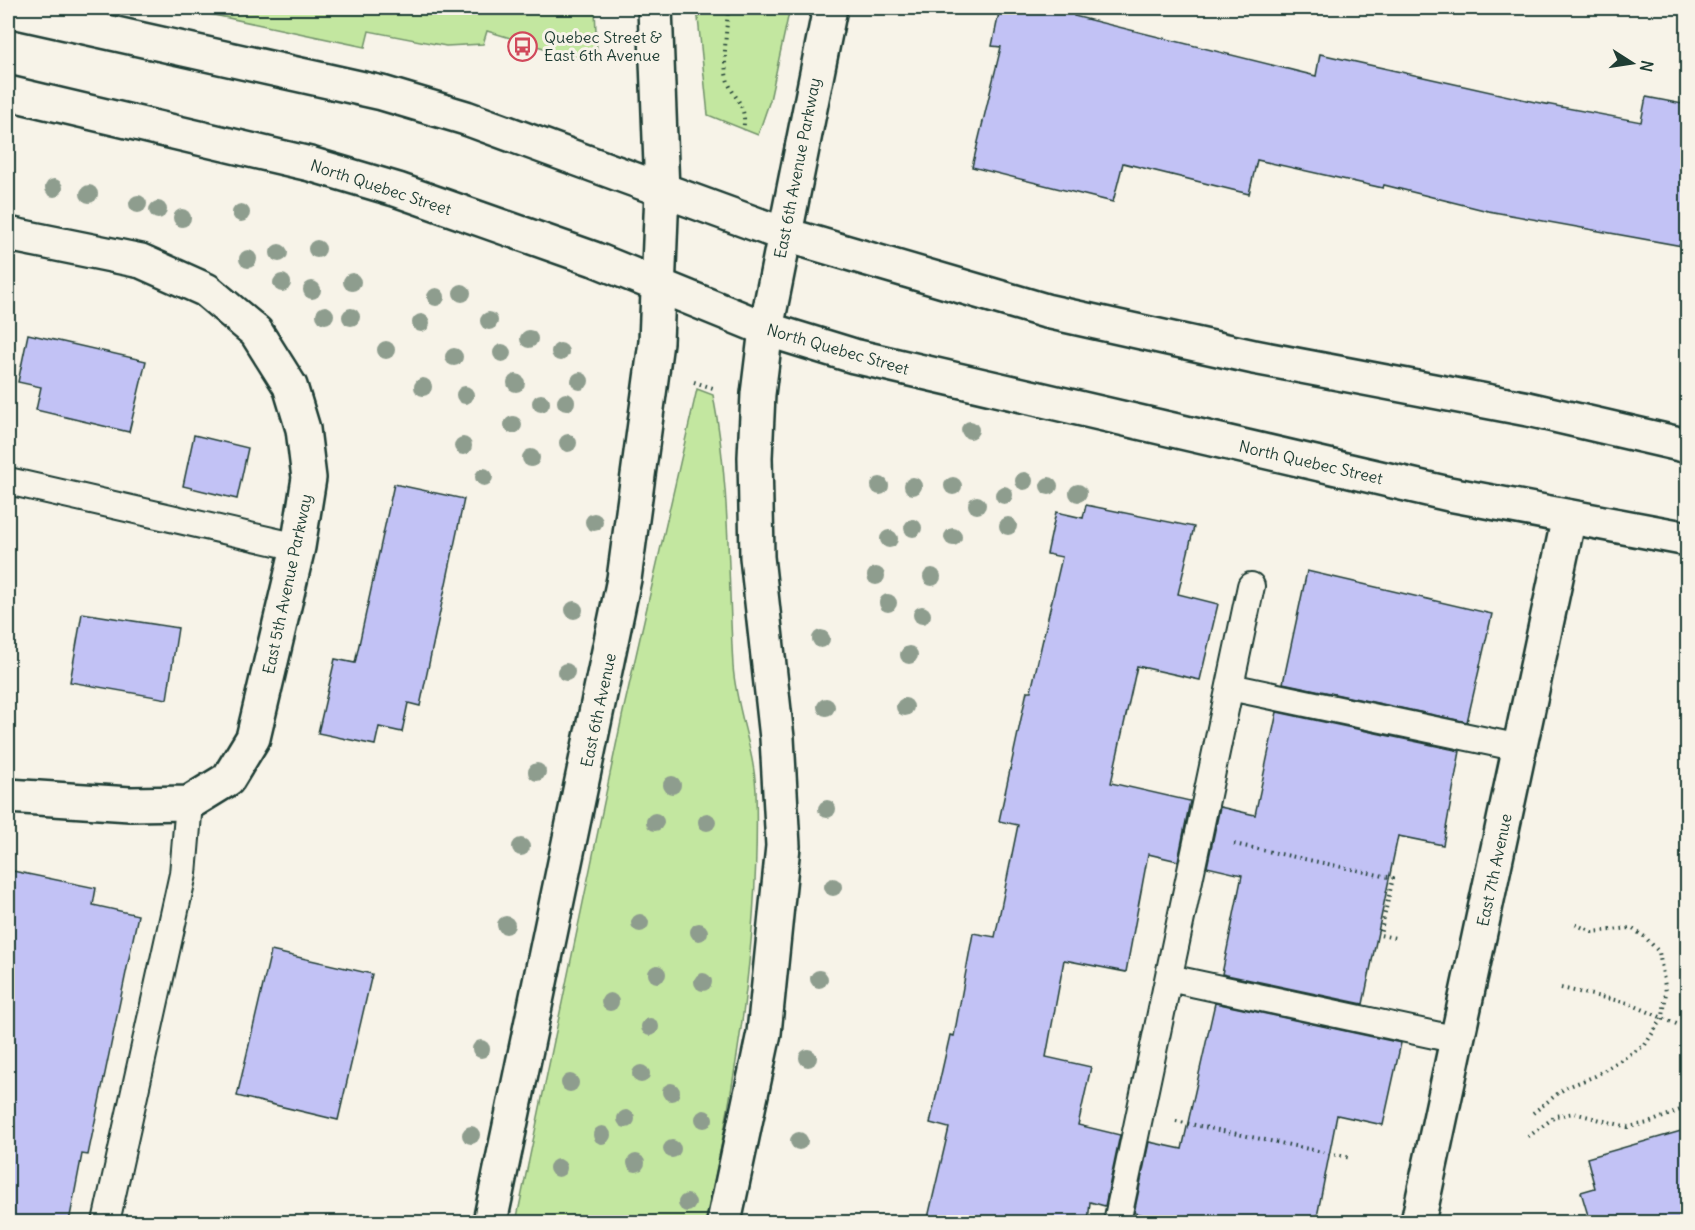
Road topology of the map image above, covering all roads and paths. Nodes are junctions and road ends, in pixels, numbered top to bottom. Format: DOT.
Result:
graph roads {
  1 [pos="655,8"];
  2 [pos="728,8"];
  3 [pos="830,8"];
  4 [pos="8,10"];
  5 [pos="8,93"];
  6 [pos="743,130"];
  7 [pos="662,191"];
  8 [pos="8,234"];
  9 [pos="783,234"];
  10 [pos="659,287"];
  11 [pos="766,329"];
  12 [pos="693,381"];
  13 [pos="716,389"];
  14 [pos="1688,446"];
  15 [pos="8,481"];
  16 [pos="1569,517"];
  17 [pos="1688,539"];
  18 [pos="298,547"];
  19 [pos="1251,586"];
  20 [pos="1230,687"];
  21 [pos="1520,748"];
  22 [pos="8,796"];
  23 [pos="189,803"];
  24 [pos="1229,843"];
  25 [pos="1575,924"];
  26 [pos="1395,938"];
  27 [pos="1169,978"];
  28 [pos="1561,988"];
  29 [pos="1663,1017"];
  30 [pos="1688,1029"];
  31 [pos="1458,1040"];
  32 [pos="1688,1107"];
  33 [pos="1533,1113"];
  34 [pos="1169,1120"];
  35 [pos="1528,1137"];
  36 [pos="1351,1158"];
  37 [pos="106,1222"];
  38 [pos="490,1222"];
  39 [pos="724,1222"];
  40 [pos="1117,1222"];
  41 [pos="1418,1222"];
  1 -- 7 [label="main road"];
  2 -- 6 [label="path"];
  3 -- 9 [label="main road, East 6th Avenue Parkway"];
  4 -- 7 [label="main road"];
  5 -- 10 [label="main road, North Quebec Street"];
  7 -- 9 [label="main road"];
  7 -- 10 [label="main road, East 6th Avenue"];
  8 -- 18 [label="main road, East 5th Avenue Parkway"];
  9 -- 11 [label="main road, East 6th Avenue Parkway"];
  9 -- 14 [label="main road"];
  10 -- 11 [label="main road, North Quebec Street"];
  10 -- 38 [label="main road, East 6th Avenue"];
  11 -- 16 [label="main road, North Quebec Street"];
  11 -- 39 [label="main road"];
  12 -- 13 [label="path"];
  15 -- 18 [label="lane"];
  16 -- 17 [label="main road, North Quebec Street"];
  16 -- 21 [label="main road, East 7th Avenue"];
  18 -- 23 [label="main road, East 5th Avenue Parkway"];
  19 -- 20 [label="lane"];
  20 -- 21 [label="lane"];
  20 -- 27 [label="lane"];
  21 -- 31 [label="main road, East 7th Avenue"];
  22 -- 23 [label="main road"];
  23 -- 37 [label="lane"];
  24 -- 26 [label="path"];
  25 -- 29 [label="path"];
  27 -- 31 [label="lane"];
  27 -- 40 [label="lane"];
  28 -- 29 [label="path"];
  29 -- 30 [label="path"];
  29 -- 33 [label="path"];
  31 -- 41 [label="main road, East 7th Avenue"];
  32 -- 35 [label="path"];
  34 -- 36 [label="path"];
}
